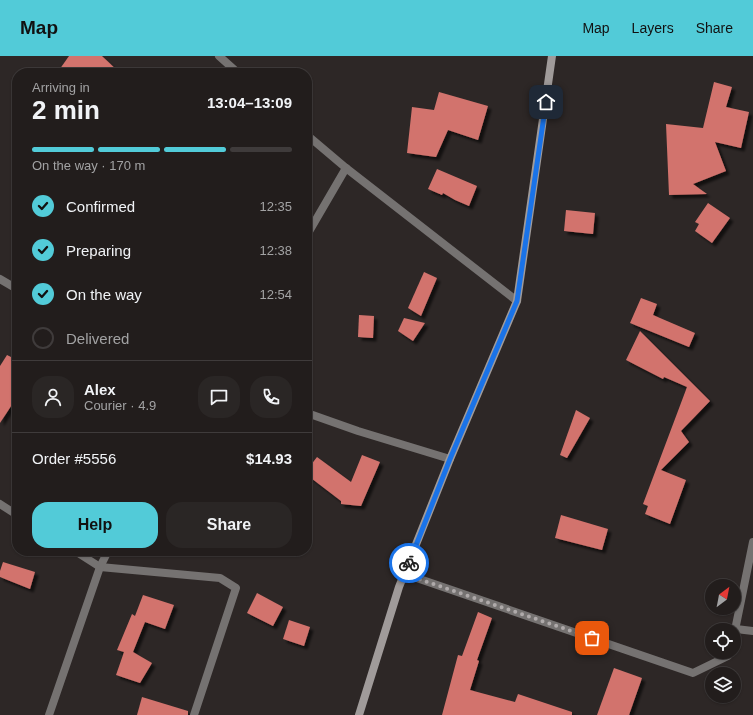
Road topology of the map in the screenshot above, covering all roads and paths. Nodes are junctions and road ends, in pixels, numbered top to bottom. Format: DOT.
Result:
graph roads {
  1 [pos="219,56"];
  2 [pos="552,56"];
  3 [pos="232,68"];
  4 [pos="312,140"];
  5 [pos="346,168"];
  6 [pos="312,226"];
  7 [pos="0,279"];
  8 [pos="12,286"];
  9 [pos="517,301"];
  10 [pos="312,414"];
  11 [pos="450,459"];
  12 [pos="0,504"];
  13 [pos="12,512"];
  14 [pos="753,542"];
  15 [pos="83,556"];
  16 [pos="106,556"];
  17 [pos="100,567"];
  18 [pos="404,574"];
  19 [pos="737,623"];
  20 [pos="753,631"];
  21 [pos="741,632"];
  22 [pos="722,659"];
  23 [pos="49,715"];
  24 [pos="194,715"];
  25 [pos="359,715"];
  1 -- 3 [label="street"];
  2 -- 9 [label="street"];
  4 -- 5 [label="street"];
  5 -- 6 [label="street"];
  5 -- 9 [label="street"];
  7 -- 8 [label="street"];
  9 -- 11 [label="street"];
  10 -- 11 [label="street"];
  11 -- 18 [label="street"];
  12 -- 13 [label="street"];
  14 -- 19 [label="street"];
  15 -- 17 [label="street"];
  16 -- 17 [label="street"];
  17 -- 23 [label="street"];
  17 -- 24 [label="street"];
  18 -- 22 [label="street"];
  18 -- 25 [label="street"];
  20 -- 21 [label="street"];
}
